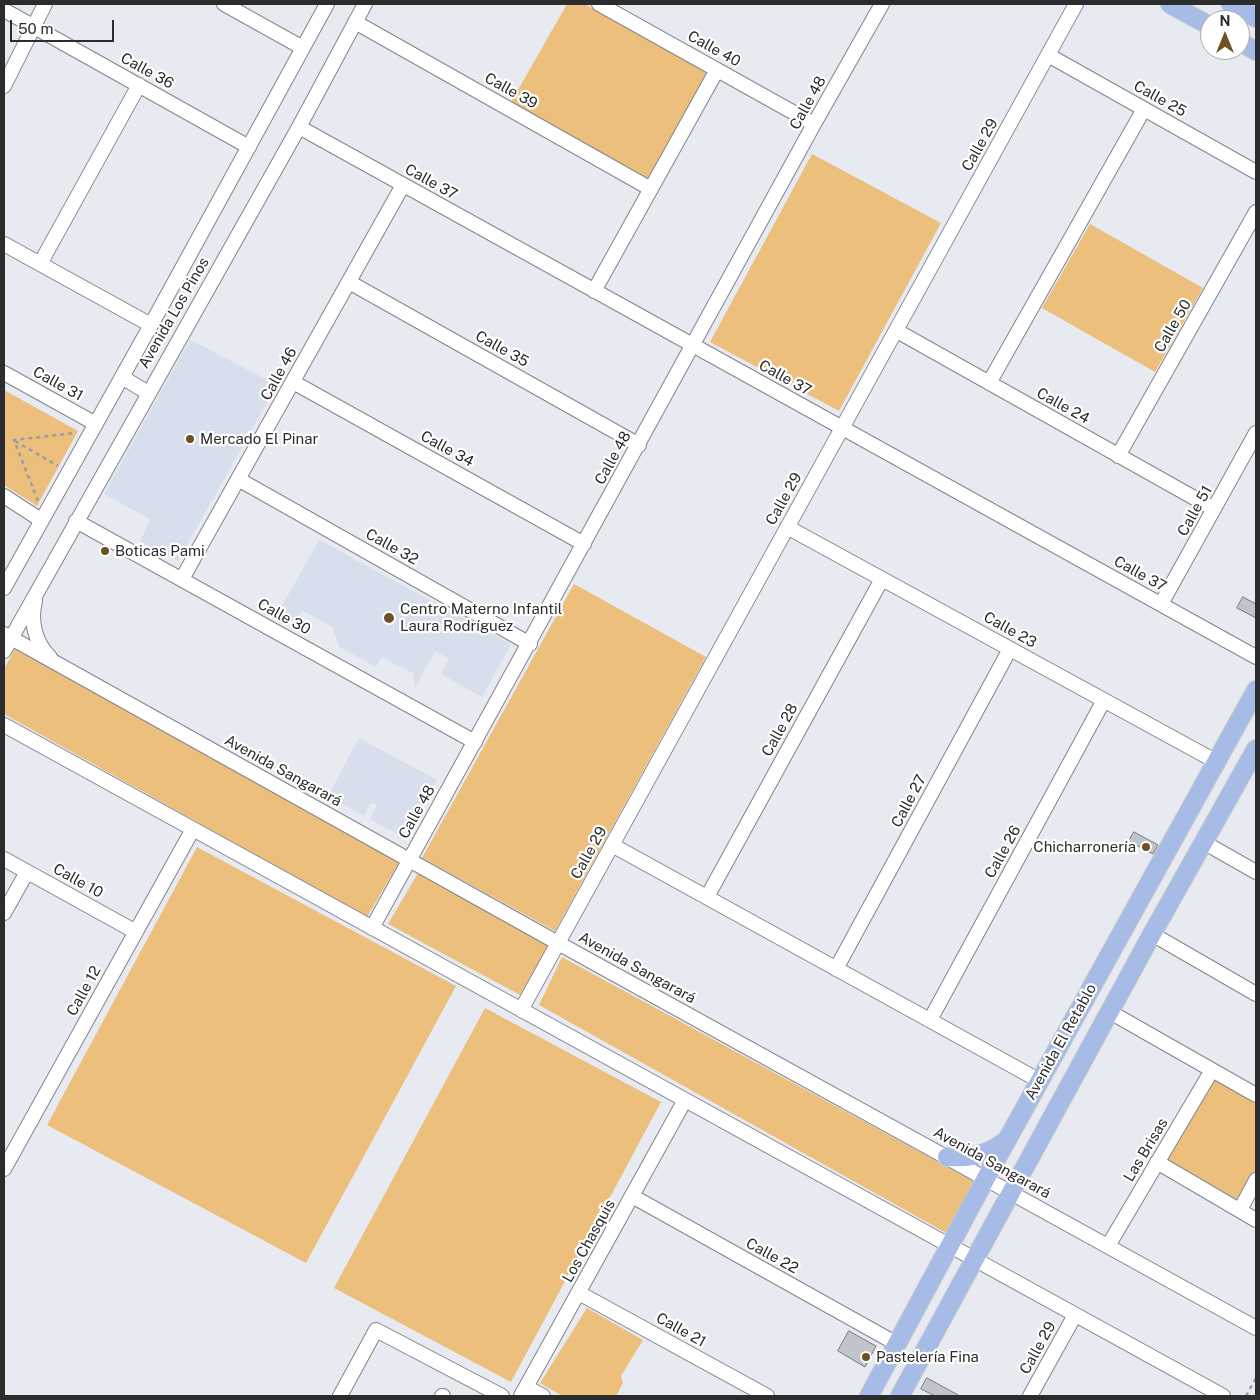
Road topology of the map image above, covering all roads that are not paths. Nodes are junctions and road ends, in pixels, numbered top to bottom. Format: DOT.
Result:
graph roads {
  1 [pos="45,4"];
  2 [pos="224,4"];
  3 [pos="328,4"];
  4 [pos="365,4"];
  5 [pos="882,4"];
  6 [pos="1076,4"];
  7 [pos="1170,4"];
  8 [pos="1231,4"];
  9 [pos="603,5"];
  10 [pos="4,10"];
  11 [pos="1256,18"];
  12 [pos="1200,20"];
  13 [pos="355,22"];
  14 [pos="34,26"];
  15 [pos="303,48"];
  16 [pos="1048,55"];
  17 [pos="717,70"];
  18 [pos="138,85"];
  19 [pos="4,86"];
  20 [pos="1144,109"];
  21 [pos="814,124"];
  22 [pos="298,127"];
  23 [pos="249,146"];
  24 [pos="1256,172"];
  25 [pos="404,185"];
  26 [pos="651,189"];
  27 [pos="1256,212"];
  28 [pos="4,244"];
  29 [pos="40,264"];
  30 [pos="349,282"];
  31 [pos="594,290"];
  32 [pos="151,325"];
  33 [pos="896,331"];
  34 [pos="694,346"];
  35 [pos="4,373"];
  36 [pos="122,377"];
  37 [pos="293,382"];
  38 [pos="989,383"];
  39 [pos="148,393"];
  40 [pos="96,424"];
  41 [pos="843,428"];
  42 [pos="1256,433"];
  43 [pos="639,445"];
  44 [pos="1118,456"];
  45 [pos="238,480"];
  46 [pos="4,496"];
  47 [pos="1214,509"];
  48 [pos="41,513"];
  49 [pos="76,521"];
  50 [pos="787,527"];
  51 [pos="584,544"];
  52 [pos="8,578"];
  53 [pos="882,579"];
  54 [pos="182,580"];
  55 [pos="39,587"];
  56 [pos="4,588"];
  57 [pos="1161,604"];
  58 [pos="7,636"];
  59 [pos="530,644"];
  60 [pos="1010,649"];
  61 [pos="4,651"];
  62 [pos="1256,657"];
  63 [pos="62,667"];
  64 [pos="1256,690"];
  65 [pos="1104,700"];
  66 [pos="4,725"];
  67 [pos="4,730"];
  68 [pos="26,737"];
  69 [pos="475,742"];
  70 [pos="1256,749"];
  71 [pos="1217,762"];
  72 [pos="193,829"];
  73 [pos="1205,843"];
  74 [pos="612,845"];
  75 [pos="4,859"];
  76 [pos="410,860"];
  77 [pos="27,872"];
  78 [pos="1256,872"];
  79 [pos="707,897"];
  80 [pos="4,913"];
  81 [pos="372,928"];
  82 [pos="136,932"];
  83 [pos="1152,934"];
  84 [pos="558,943"];
  85 [pos="836,968"];
  86 [pos="1256,994"];
  87 [pos="521,1010"];
  88 [pos="1110,1012"];
  89 [pos="930,1020"];
  90 [pos="1212,1070"];
  91 [pos="1040,1081"];
  92 [pos="1256,1095"];
  93 [pos="685,1100"];
  94 [pos="1008,1138"];
  95 [pos="947,1157"];
  96 [pos="1157,1162"];
  97 [pos="4,1169"];
  98 [pos="986,1178"];
  99 [pos="1256,1180"];
  100 [pos="1012,1192"];
  101 [pos="632,1196"];
  102 [pos="1240,1210"];
  103 [pos="1256,1220"];
  104 [pos="949,1245"];
  105 [pos="1108,1246"];
  106 [pos="975,1260"];
  107 [pos="579,1293"];
  108 [pos="1075,1315"];
  109 [pos="1256,1328"];
  110 [pos="897,1344"];
  111 [pos="523,1391"];
  112 [pos="340,1396"];
  113 [pos="502,1396"];
  114 [pos="543,1396"];
  115 [pos="767,1396"];
  116 [pos="869,1396"];
  117 [pos="900,1396"];
  118 [pos="1030,1396"];
  119 [pos="1224,1396"];
  1 -- 14 [label="street"];
  2 -- 15 [label="street"];
  3 -- 15 [label="street, Avenida Los Pinos"];
  4 -- 13 [label="street, Avenida Los Pinos"];
  5 -- 21 [label="street, Calle 48"];
  6 -- 16 [label="street, Calle 29"];
  7 -- 12 [label="main road"];
  8 -- 11 [label="main road"];
  9 -- 17 [label="street, Calle 40"];
  10 -- 14 [label="street, Calle 36"];
  13 -- 22 [label="street, Avenida Los Pinos"];
  13 -- 26 [label="street, Calle 39"];
  14 -- 18 [label="street, Calle 36"];
  14 -- 19 [label="street"];
  15 -- 23 [label="street, Avenida Los Pinos"];
  16 -- 20 [label="street, Calle 25"];
  16 -- 33 [label="street, Calle 29"];
  17 -- 21 [label="street, Calle 40"];
  17 -- 26 [label="street"];
  18 -- 23 [label="street, Calle 36"];
  18 -- 29 [label="street"];
  20 -- 24 [label="street, Calle 25"];
  20 -- 38 [label="street"];
  21 -- 34 [label="street, Calle 48"];
  22 -- 25 [label="street, Calle 37"];
  22 -- 39 [label="street, Avenida Los Pinos"];
  23 -- 32 [label="street, Avenida Los Pinos"];
  25 -- 30 [label="street, Calle 46"];
  25 -- 31 [label="street, Calle 37"];
  26 -- 31 [label="street"];
  27 -- 44 [label="street, Calle 50"];
  28 -- 29 [label="street"];
  29 -- 32 [label="street"];
  30 -- 37 [label="street, Calle 46"];
  30 -- 43 [label="street, Calle 35"];
  31 -- 34 [label="street, Calle 37"];
  32 -- 36 [label="street, Avenida Los Pinos"];
  33 -- 38 [label="street, Calle 24"];
  33 -- 41 [label="street, Calle 29"];
  34 -- 41 [label="street, Calle 37"];
  34 -- 43 [label="street, Calle 48"];
  35 -- 40 [label="street, Calle 31"];
  36 -- 39 [label="street"];
  36 -- 40 [label="street, Avenida Los Pinos"];
  37 -- 45 [label="street, Calle 46"];
  37 -- 51 [label="street, Calle 34"];
  38 -- 44 [label="street, Calle 24"];
  39 -- 49 [label="street, Avenida Los Pinos"];
  40 -- 48 [label="street, Avenida Los Pinos"];
  41 -- 50 [label="street, Calle 29"];
  41 -- 57 [label="street, Calle 37"];
  42 -- 47 [label="street, Calle 51"];
  43 -- 51 [label="street, Calle 48"];
  44 -- 47 [label="street, Calle 24"];
  45 -- 54 [label="street, Calle 46"];
  45 -- 59 [label="street, Calle 32"];
  46 -- 48 [label="street"];
  47 -- 57 [label="street, Calle 51"];
  48 -- 52 [label="street, Avenida Los Pinos"];
  49 -- 54 [label="street, Calle 30"];
  49 -- 55 [label="street, Avenida Los Pinos"];
  50 -- 53 [label="street, Calle 23"];
  50 -- 74 [label="street, Calle 29"];
  51 -- 59 [label="street, Calle 48"];
  52 -- 56 [label="street, Avenida Los Pinos"];
  53 -- 60 [label="street, Calle 23"];
  53 -- 79 [label="street, Calle 28"];
  54 -- 69 [label="street, Calle 30"];
  55 -- 58 [label="street, Avenida Los Pinos"];
  55 -- 63 [label="street"];
  57 -- 62 [label="street, Calle 37"];
  58 -- 61 [label="street, Avenida Los Pinos"];
  58 -- 63 [label="street, Avenida Sangarará"];
  59 -- 69 [label="street, Calle 48"];
  60 -- 65 [label="street, Calle 23"];
  60 -- 85 [label="street, Calle 27"];
  63 -- 76 [label="street, Avenida Sangarará"];
  64 -- 71 [label="main road, Avenida El Retablo"];
  65 -- 71 [label="street, Calle 23"];
  65 -- 89 [label="street, Calle 26"];
  66 -- 68 [label="street"];
  67 -- 68 [label="street"];
  68 -- 72 [label="street"];
  69 -- 76 [label="street, Calle 48"];
  70 -- 73 [label="main road, Avenida El Retablo"];
  71 -- 91 [label="main road, Avenida El Retablo"];
  72 -- 81 [label="street"];
  72 -- 82 [label="street, Calle 12"];
  73 -- 78 [label="street"];
  73 -- 83 [label="main road, Avenida El Retablo"];
  74 -- 79 [label="street"];
  74 -- 84 [label="street, Calle 29"];
  75 -- 77 [label="street, Calle 10"];
  76 -- 81 [label="street, Calle 48"];
  76 -- 84 [label="street, Avenida Sangarará"];
  77 -- 80 [label="street"];
  77 -- 82 [label="street, Calle 10"];
  79 -- 85 [label="street"];
  81 -- 87 [label="street"];
  82 -- 97 [label="street, Calle 12"];
  83 -- 86 [label="street"];
  83 -- 88 [label="main road, Avenida El Retablo"];
  84 -- 87 [label="street, Calle 29"];
  84 -- 95 [label="street, Avenida Sangarará"];
  85 -- 89 [label="street"];
  87 -- 93 [label="street"];
  88 -- 90 [label="street"];
  88 -- 100 [label="main road, Avenida El Retablo"];
  89 -- 91 [label="street"];
  90 -- 92 [label="street"];
  90 -- 96 [label="street, Las Brisas"];
  91 -- 94 [label="main road, Avenida El Retablo"];
  93 -- 101 [label="street, Los Chasquis"];
  93 -- 104 [label="street"];
  94 -- 95 [label="main road"];
  94 -- 98 [label="main road, Avenida El Retablo"];
  95 -- 98 [label="street, Avenida Sangarará"];
  96 -- 102 [label="street"];
  96 -- 105 [label="street, Las Brisas"];
  98 -- 100 [label="street, Avenida Sangarará"];
  98 -- 104 [label="main road, Avenida El Retablo"];
  99 -- 102 [label="street"];
  100 -- 105 [label="street, Avenida Sangarará"];
  100 -- 106 [label="main road, Avenida El Retablo"];
  101 -- 107 [label="street, Los Chasquis"];
  101 -- 110 [label="street, Calle 22"];
  102 -- 103 [label="street"];
  104 -- 106 [label="street"];
  104 -- 110 [label="main road, Avenida El Retablo"];
  105 -- 109 [label="street, Avenida Sangarará"];
  106 -- 108 [label="street"];
  106 -- 117 [label="main road, Avenida El Retablo"];
  107 -- 111 [label="street, Los Chasquis"];
  107 -- 115 [label="street, Calle 21"];
  108 -- 118 [label="street, Calle 29"];
  108 -- 119 [label="street"];
  110 -- 116 [label="main road, Avenida El Retablo"];
  111 -- 114 [label="street"];
  112 -- 113 [label="street"];
}
